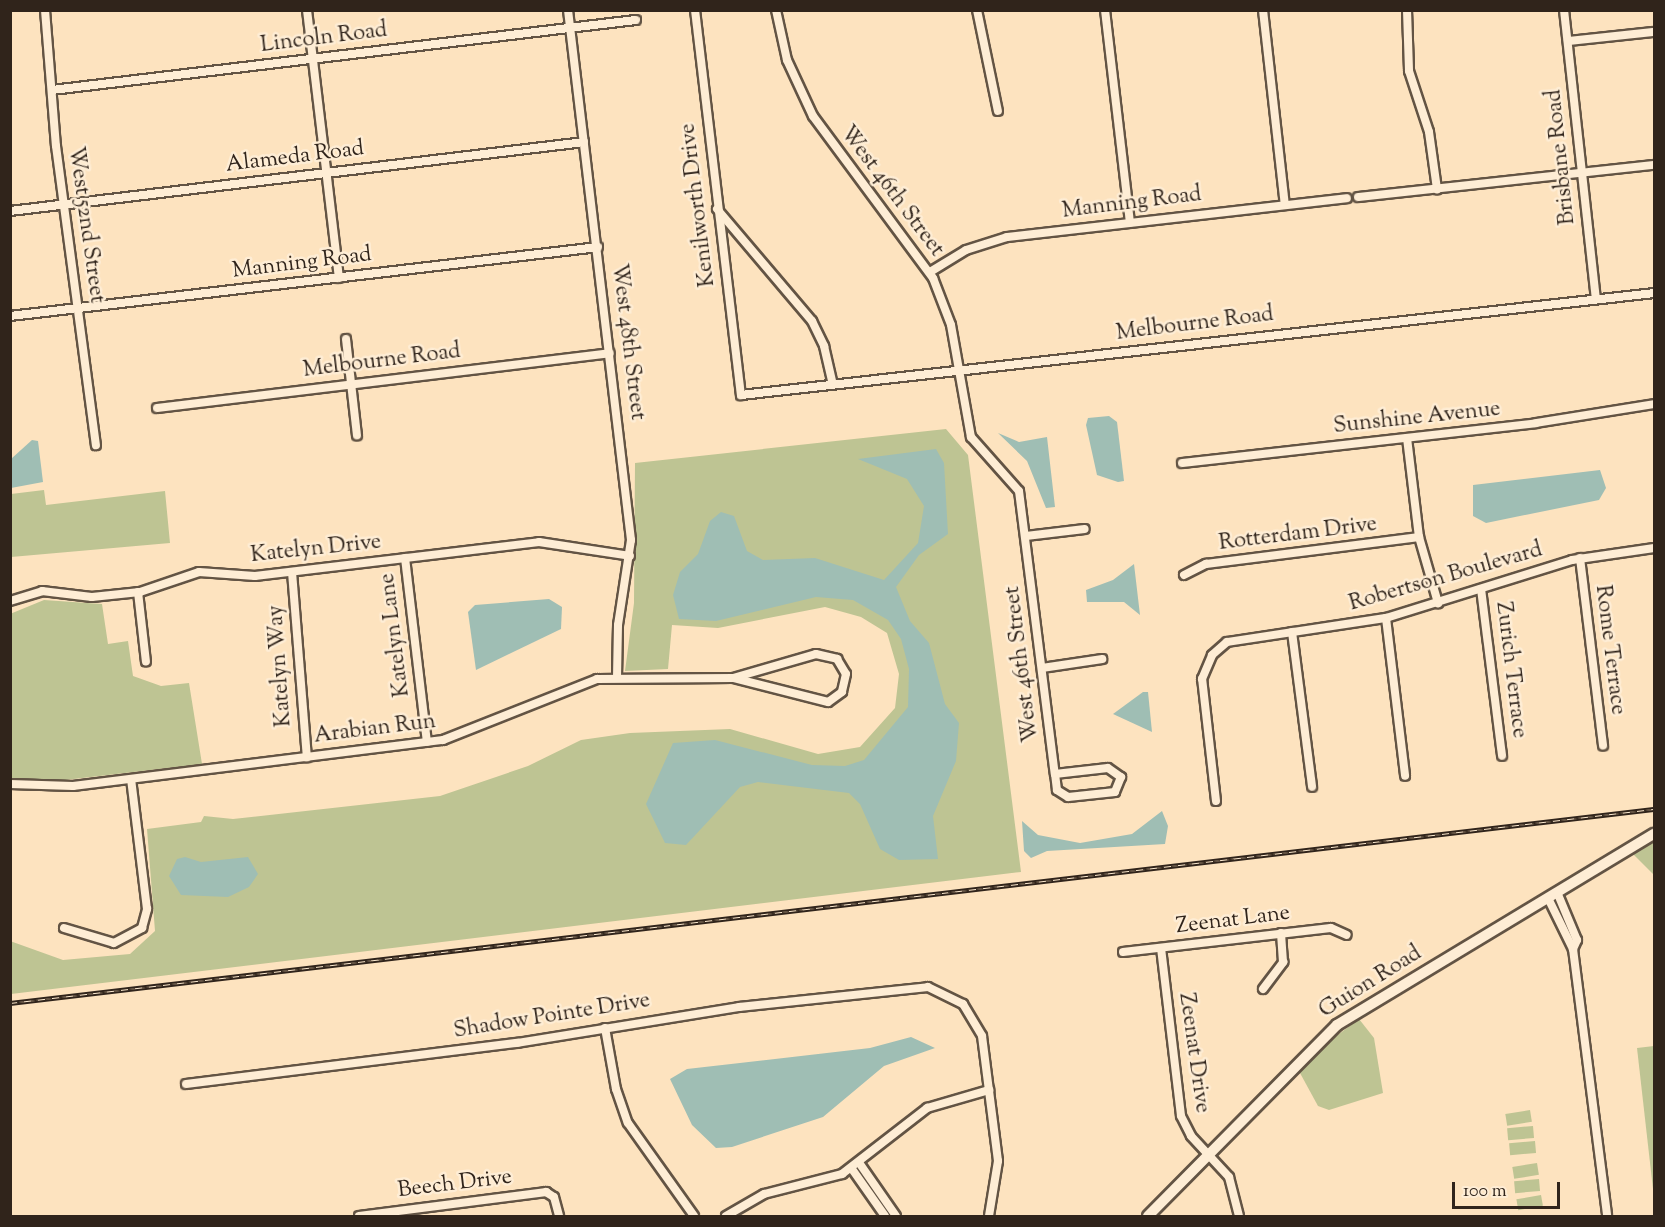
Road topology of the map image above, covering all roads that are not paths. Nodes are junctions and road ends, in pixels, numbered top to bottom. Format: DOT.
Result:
graph roads {
  1 [pos="45,10"];
  2 [pos="307,10"];
  3 [pos="568,10"];
  4 [pos="776,10"];
  5 [pos="977,10"];
  6 [pos="1105,10"];
  7 [pos="1263,10"];
  8 [pos="1407,10"];
  9 [pos="1564,10"];
  10 [pos="695,11"];
  11 [pos="636,20"];
  12 [pos="570,28"];
  13 [pos="1654,32"];
  14 [pos="1568,40"];
  15 [pos="313,59"];
  16 [pos="52,90"];
  17 [pos="998,111"];
  18 [pos="584,142"];
  19 [pos="1654,165"];
  20 [pos="326,173"];
  21 [pos="1582,173"];
  22 [pos="1437,189"];
  23 [pos="1358,197"];
  24 [pos="1347,198"];
  25 [pos="66,204"];
  26 [pos="1285,205"];
  27 [pos="717,209"];
  28 [pos="10,211"];
  29 [pos="1130,223"];
  30 [pos="598,247"];
  31 [pos="930,272"];
  32 [pos="339,278"];
  33 [pos="1654,293"];
  34 [pos="1596,299"];
  35 [pos="79,310"];
  36 [pos="10,316"];
  37 [pos="346,339"];
  38 [pos="610,353"];
  39 [pos="958,369"];
  40 [pos="832,382"];
  41 [pos="351,384"];
  42 [pos="741,395"];
  43 [pos="1654,404"];
  44 [pos="157,408"];
  45 [pos="357,435"];
  46 [pos="1407,438"];
  47 [pos="96,445"];
  48 [pos="1182,463"];
  49 [pos="1085,529"];
  50 [pos="1026,536"];
  51 [pos="1419,537"];
  52 [pos="1654,548"];
  53 [pos="630,556"];
  54 [pos="405,558"];
  55 [pos="1580,558"];
  56 [pos="292,572"];
  57 [pos="1184,574"];
  58 [pos="1481,589"];
  59 [pos="138,592"];
  60 [pos="10,601"];
  61 [pos="1438,603"];
  62 [pos="1386,618"];
  63 [pos="1292,632"];
  64 [pos="1102,659"];
  65 [pos="146,662"];
  66 [pos="1042,668"];
  67 [pos="617,677"];
  68 [pos="734,678"];
  69 [pos="427,742"];
  70 [pos="1603,746"];
  71 [pos="1502,756"];
  72 [pos="307,757"];
  73 [pos="1055,774"];
  74 [pos="1406,777"];
  75 [pos="131,778"];
  76 [pos="10,784"];
  77 [pos="1312,787"];
  78 [pos="1216,801"];
  79 [pos="1654,834"];
  80 [pos="1553,895"];
  81 [pos="64,928"];
  82 [pos="1281,933"];
  83 [pos="1347,935"];
  84 [pos="1161,948"];
  85 [pos="1123,952"];
  86 [pos="1263,989"];
  87 [pos="605,1028"];
  88 [pos="186,1084"];
  89 [pos="990,1090"];
  90 [pos="1208,1154"];
  91 [pos="860,1164"];
  92 [pos="852,1169"];
  93 [pos="359,1216"];
  94 [pos="559,1216"];
  95 [pos="694,1216"];
  96 [pos="726,1216"];
  97 [pos="885,1216"];
  98 [pos="896,1216"];
  99 [pos="989,1216"];
  100 [pos="1148,1216"];
  101 [pos="1239,1216"];
  102 [pos="1607,1216"];
  1 -- 16 [label="street, West 52nd Street"];
  2 -- 15 [label="street"];
  3 -- 12 [label="street, West 48th Street"];
  4 -- 31 [label="street, West 46th Street"];
  5 -- 17 [label="street"];
  6 -- 29 [label="street"];
  7 -- 26 [label="street"];
  8 -- 22 [label="street"];
  9 -- 14 [label="street, Brisbane Road"];
  10 -- 27 [label="street, Kenilworth Drive"];
  11 -- 12 [label="street, Lincoln Road"];
  12 -- 15 [label="street, Lincoln Road"];
  12 -- 18 [label="street, West 48th Street"];
  13 -- 14 [label="street"];
  14 -- 21 [label="street, Brisbane Road"];
  15 -- 16 [label="street, Lincoln Road"];
  15 -- 20 [label="street"];
  16 -- 25 [label="street, West 52nd Street"];
  18 -- 20 [label="street, Alameda Road"];
  18 -- 30 [label="street, West 48th Street"];
  19 -- 21 [label="street"];
  20 -- 25 [label="street, Alameda Road"];
  20 -- 32 [label="street"];
  21 -- 22 [label="street"];
  21 -- 34 [label="street, Brisbane Road"];
  22 -- 23 [label="street"];
  24 -- 26 [label="street, Manning Road"];
  25 -- 28 [label="street, Alameda Road"];
  25 -- 35 [label="street, West 52nd Street"];
  26 -- 29 [label="street, Manning Road"];
  27 -- 40 [label="street"];
  27 -- 42 [label="street, Kenilworth Drive"];
  29 -- 31 [label="street, Manning Road"];
  30 -- 32 [label="street, Manning Road"];
  30 -- 38 [label="street, West 48th Street"];
  31 -- 39 [label="street, West 46th Street"];
  32 -- 35 [label="street, Manning Road"];
  33 -- 34 [label="street, Melbourne Road"];
  34 -- 39 [label="street, Melbourne Road"];
  35 -- 36 [label="street, Manning Road"];
  35 -- 47 [label="street, West 52nd Street"];
  37 -- 41 [label="street"];
  38 -- 41 [label="street, Melbourne Road"];
  38 -- 53 [label="street, West 48th Street"];
  39 -- 40 [label="street, Melbourne Road"];
  39 -- 50 [label="street, West 46th Street"];
  40 -- 42 [label="street, Melbourne Road"];
  41 -- 44 [label="street, Melbourne Road"];
  41 -- 45 [label="street"];
  43 -- 46 [label="street, Sunshine Avenue"];
  46 -- 48 [label="street, Sunshine Avenue"];
  46 -- 51 [label="street"];
  49 -- 50 [label="street"];
  50 -- 66 [label="street, West 46th Street"];
  51 -- 57 [label="street, Rotterdam Drive"];
  51 -- 61 [label="street"];
  52 -- 55 [label="street, Robertson Boulevard"];
  53 -- 54 [label="street, Katelyn Drive"];
  53 -- 67 [label="street, West 48th Street"];
  54 -- 56 [label="street, Katelyn Drive"];
  54 -- 69 [label="street, Katelyn Lane"];
  55 -- 58 [label="street, Robertson Boulevard"];
  55 -- 70 [label="street, Rome Terrace"];
  56 -- 59 [label="street, Katelyn Drive"];
  56 -- 72 [label="street, Katelyn Way"];
  58 -- 61 [label="street, Robertson Boulevard"];
  58 -- 71 [label="street, Zurich Terrace"];
  59 -- 60 [label="street, Katelyn Drive"];
  59 -- 65 [label="street"];
  61 -- 62 [label="street, Robertson Boulevard"];
  62 -- 63 [label="street, Robertson Boulevard"];
  62 -- 74 [label="street"];
  63 -- 77 [label="street"];
  63 -- 78 [label="street, Robertson Boulevard"];
  64 -- 66 [label="street"];
  66 -- 73 [label="street, West 46th Street"];
  67 -- 68 [label="street, Arabian Run"];
  67 -- 69 [label="street, Arabian Run"];
  68 -- 68 [label="street, Arabian Run"];
  69 -- 72 [label="street, Arabian Run"];
  72 -- 75 [label="street, Arabian Run"];
  73 -- 73 [label="street, West 46th Street"];
  75 -- 76 [label="street, Arabian Run"];
  75 -- 81 [label="street"];
  79 -- 80 [label="street, Guion Road"];
  80 -- 90 [label="street, Guion Road"];
  80 -- 102 [label="street"];
  82 -- 83 [label="street, Zeenat Lane"];
  82 -- 84 [label="street, Zeenat Lane"];
  82 -- 86 [label="street"];
  84 -- 85 [label="street, Zeenat Lane"];
  84 -- 90 [label="street, Zeenat Drive"];
  87 -- 88 [label="street, Shadow Pointe Drive"];
  87 -- 89 [label="street, Shadow Pointe Drive"];
  87 -- 95 [label="street"];
  89 -- 91 [label="street"];
  89 -- 99 [label="street"];
  90 -- 100 [label="street, Guion Road"];
  90 -- 101 [label="street, Zeenat Drive"];
  91 -- 92 [label="street"];
  91 -- 98 [label="street"];
  92 -- 96 [label="street"];
  92 -- 97 [label="street"];
  93 -- 94 [label="street, Beech Drive"];
}
